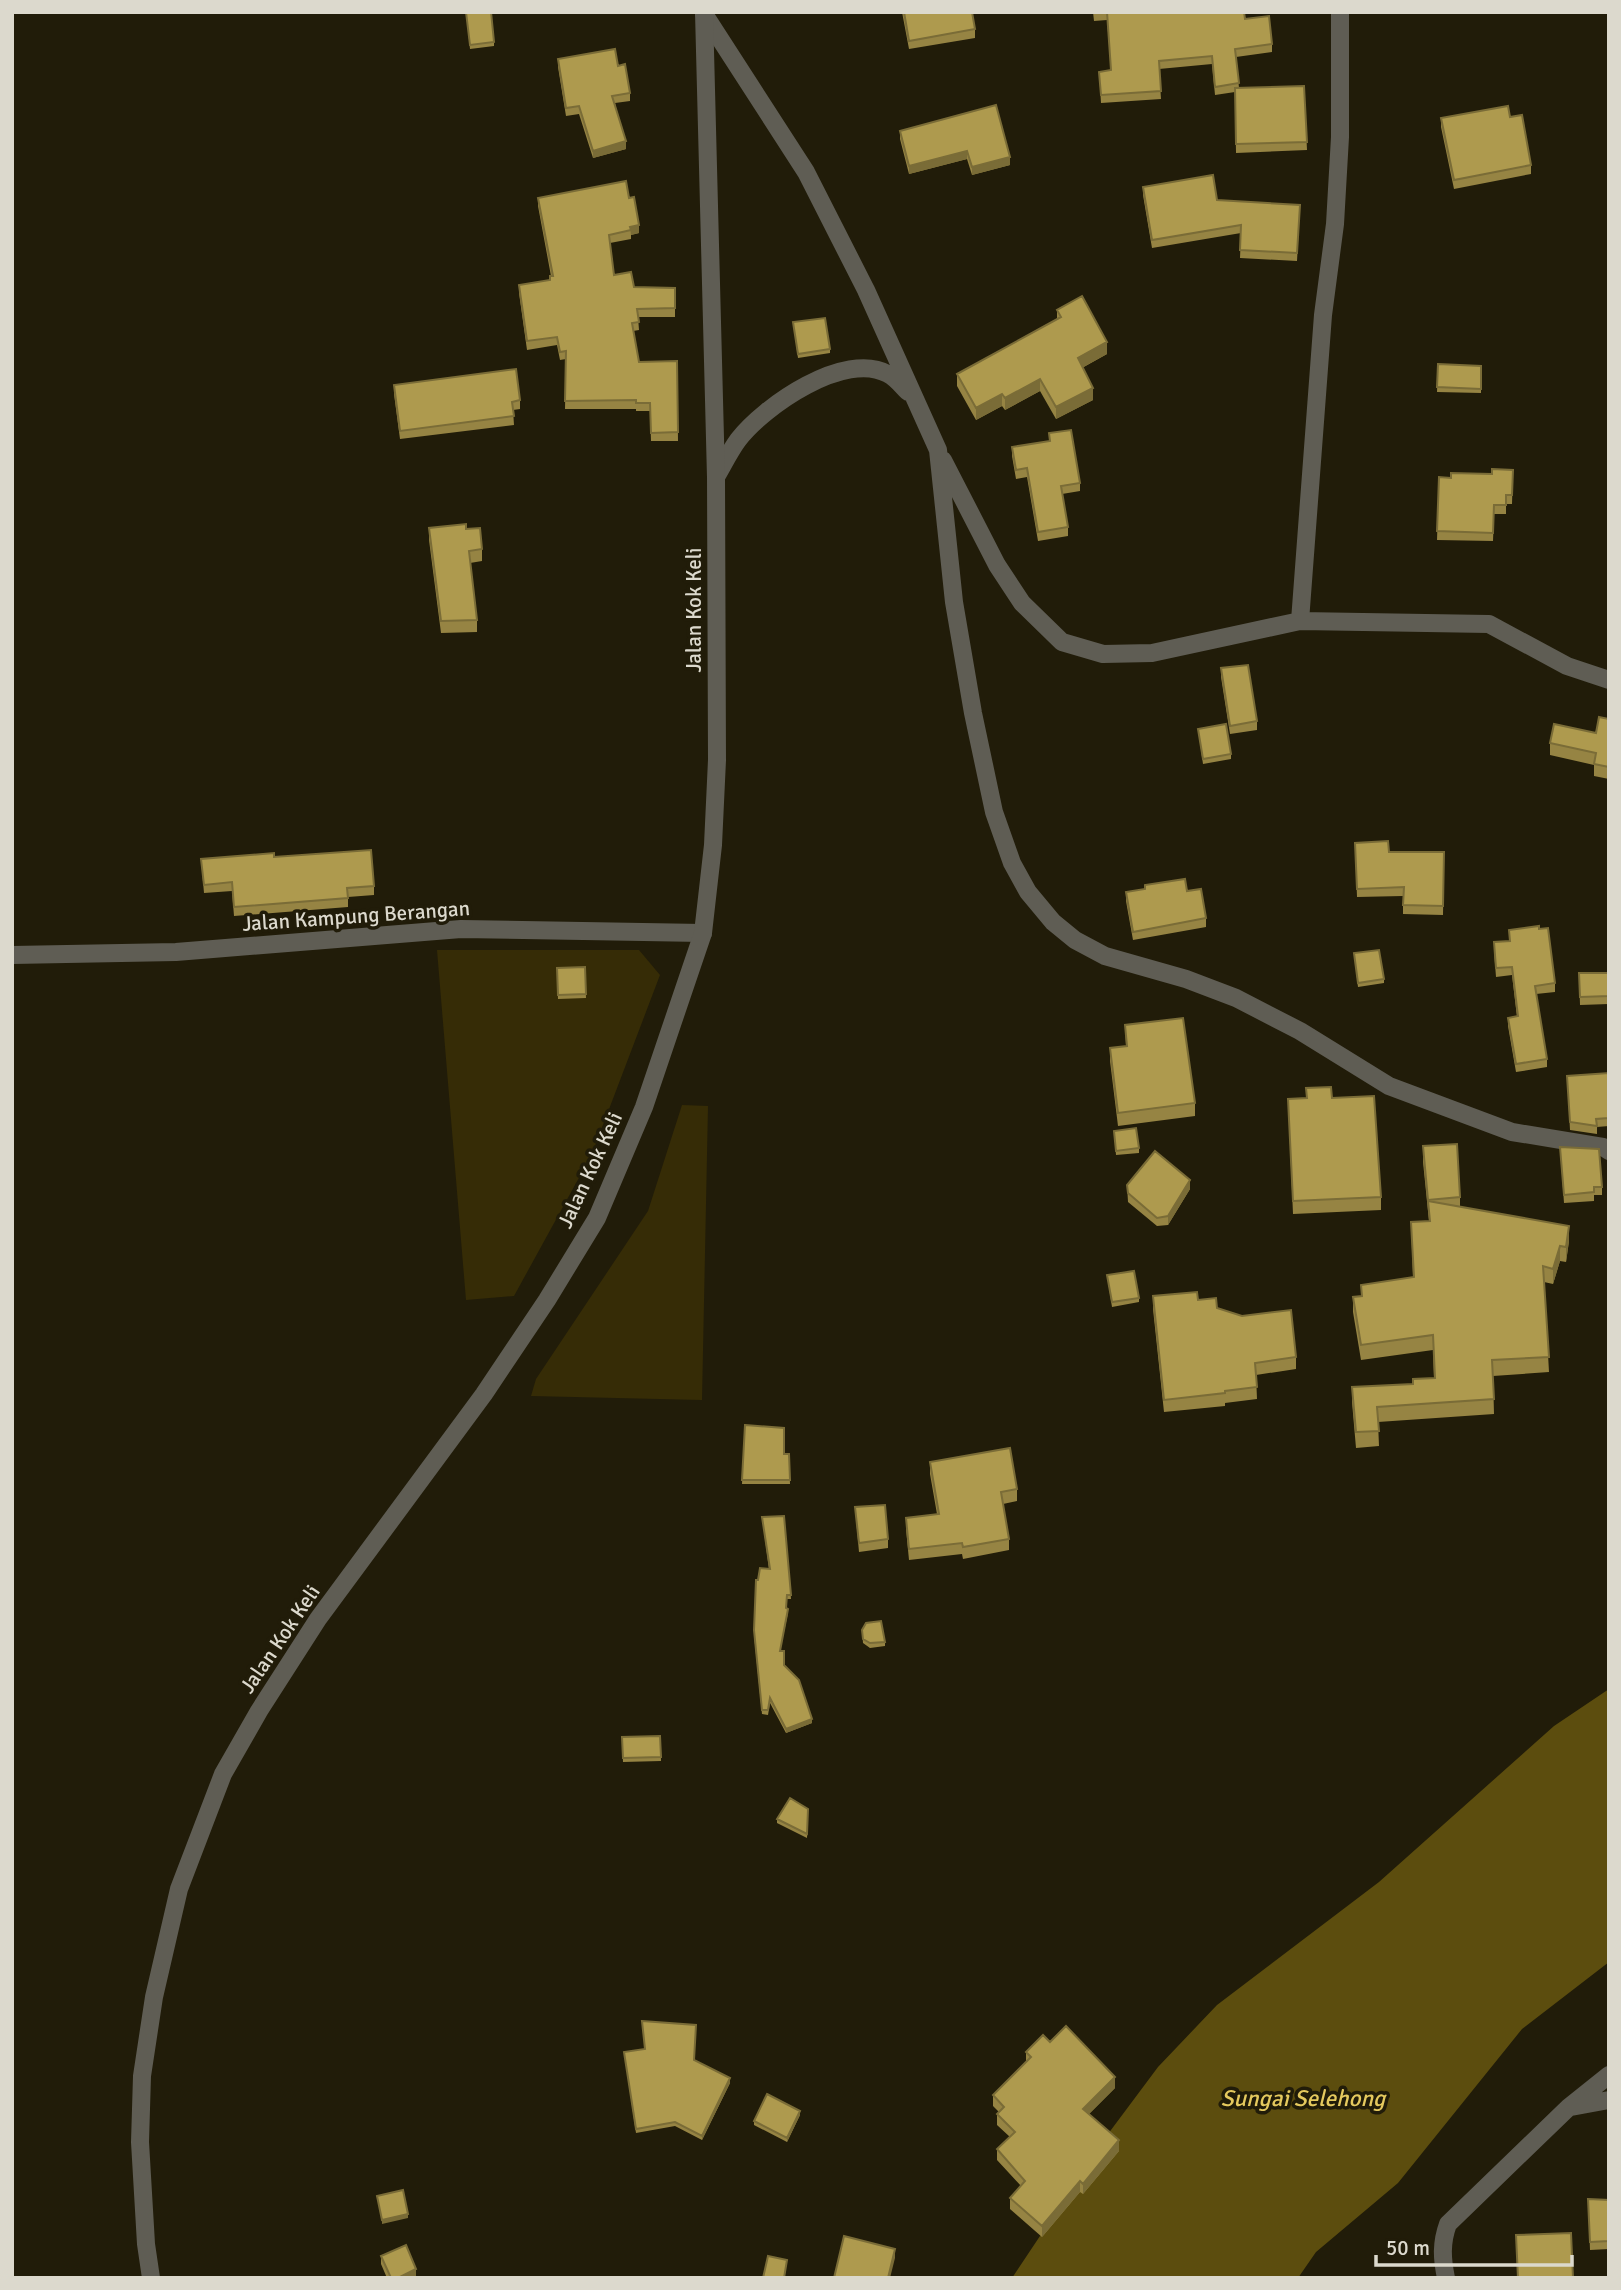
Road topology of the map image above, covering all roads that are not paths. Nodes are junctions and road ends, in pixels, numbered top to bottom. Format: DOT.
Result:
graph roads {
  1 [pos="1340,12"];
  2 [pos="704,13"];
  3 [pos="915,398"];
  4 [pos="937,450"];
  5 [pos="716,477"];
  6 [pos="1300,621"];
  7 [pos="1609,680"];
  8 [pos="703,933"];
  9 [pos="12,955"];
  10 [pos="1609,1151"];
  11 [pos="1609,2075"];
  12 [pos="1609,2100"];
  13 [pos="1570,2107"];
  14 [pos="151,2278"];
  15 [pos="1446,2278"];
  1 -- 6 [label="street"];
  2 -- 3 [label="street"];
  2 -- 5 [label="street, Jalan Kok Keli"];
  3 -- 4 [label="street"];
  3 -- 5 [label="street"];
  4 -- 6 [label="street"];
  4 -- 10 [label="street"];
  5 -- 8 [label="street, Jalan Kok Keli"];
  6 -- 7 [label="street"];
  8 -- 9 [label="street, Jalan Kampung Berangan"];
  8 -- 14 [label="street, Jalan Kok Keli"];
  11 -- 13 [label="street"];
  12 -- 13 [label="street"];
  13 -- 15 [label="street"];
}
